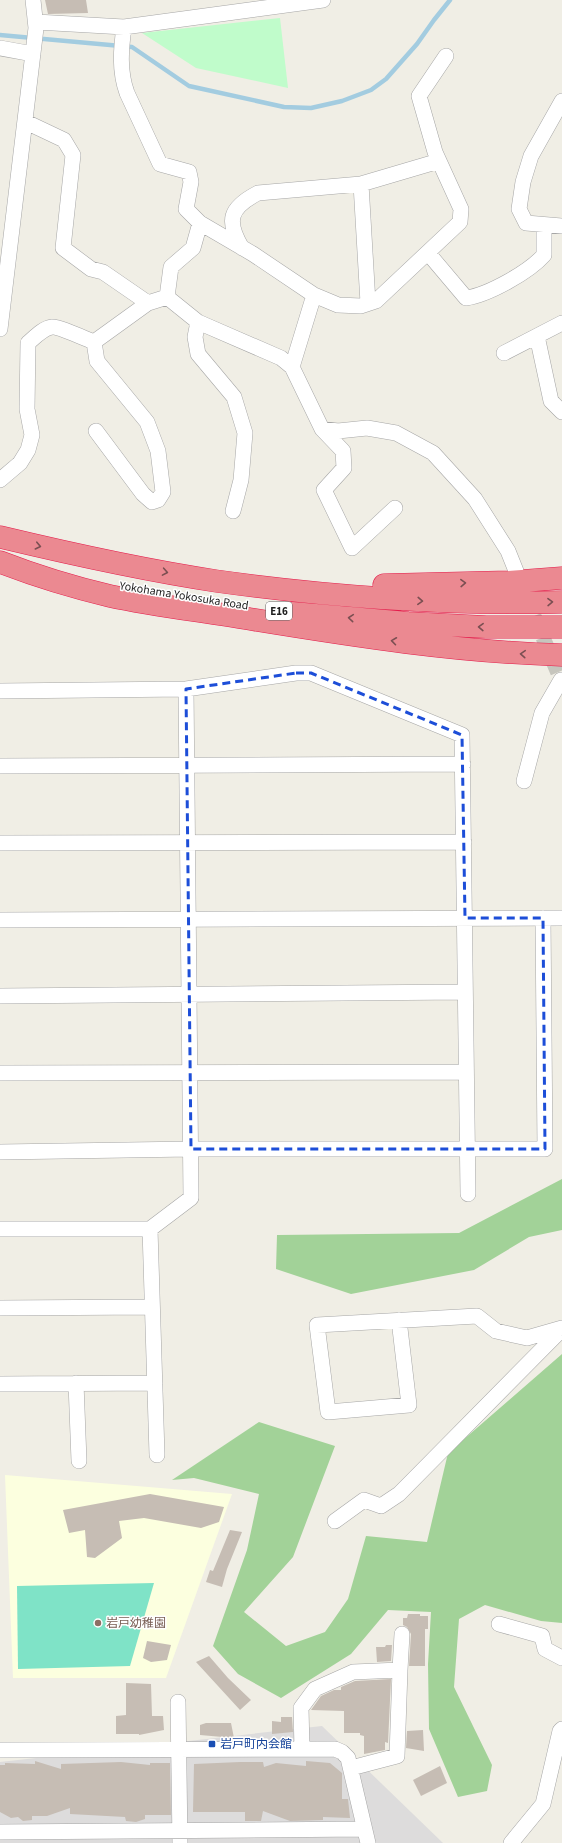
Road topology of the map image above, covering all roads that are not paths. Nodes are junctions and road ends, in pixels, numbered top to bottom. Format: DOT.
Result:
graph roads {
  1 [pos="33,0"];
  2 [pos="323,0"];
  3 [pos="36,25"];
  4 [pos="124,31"];
  5 [pos="0,48"];
  6 [pos="33,50"];
  7 [pos="446,56"];
  8 [pos="562,101"];
  9 [pos="26,122"];
  10 [pos="439,161"];
  11 [pos="361,184"];
  12 [pos="200,223"];
  13 [pos="544,225"];
  14 [pos="562,226"];
  15 [pos="242,248"];
  16 [pos="428,253"];
  17 [pos="314,296"];
  18 [pos="168,297"];
  19 [pos="148,303"];
  20 [pos="368,303"];
  21 [pos="198,322"];
  22 [pos="562,323"];
  23 [pos="0,328"];
  24 [pos="537,336"];
  25 [pos="94,342"];
  26 [pos="504,353"];
  27 [pos="292,367"];
  28 [pos="562,412"];
  29 [pos="322,429"];
  30 [pos="96,431"];
  31 [pos="0,480"];
  32 [pos="395,508"];
  33 [pos="233,511"];
  34 [pos="0,537"];
  35 [pos="0,561"];
  36 [pos="516,571"];
  37 [pos="562,578"];
  38 [pos="215,580"];
  39 [pos="562,602"];
  40 [pos="562,627"];
  41 [pos="562,656"];
  42 [pos="561,680"];
  43 [pos="186,689"];
  44 [pos="0,691"];
  45 [pos="463,764"];
  46 [pos="187,765"];
  47 [pos="0,766"];
  48 [pos="524,781"];
  49 [pos="188,842"];
  50 [pos="464,842"];
  51 [pos="0,843"];
  52 [pos="464,918"];
  53 [pos="543,918"];
  54 [pos="562,918"];
  55 [pos="188,919"];
  56 [pos="0,920"];
  57 [pos="465,992"];
  58 [pos="189,994"];
  59 [pos="0,996"];
  60 [pos="466,1072"];
  61 [pos="0,1073"];
  62 [pos="190,1073"];
  63 [pos="191,1149"];
  64 [pos="467,1149"];
  65 [pos="0,1152"];
  66 [pos="468,1194"];
  67 [pos="0,1229"];
  68 [pos="150,1229"];
  69 [pos="152,1307"];
  70 [pos="0,1308"];
  71 [pos="399,1320"];
  72 [pos="562,1328"];
  73 [pos="76,1383"];
  74 [pos="155,1383"];
  75 [pos="0,1384"];
  76 [pos="157,1455"];
  77 [pos="79,1461"];
  78 [pos="335,1521"];
  79 [pos="499,1624"];
  80 [pos="402,1634"];
  81 [pos="562,1658"];
  82 [pos="400,1670"];
  83 [pos="178,1702"];
  84 [pos="562,1729"];
  85 [pos="302,1749"];
  86 [pos="0,1750"];
  87 [pos="180,1750"];
  88 [pos="351,1768"];
  89 [pos="0,1832"];
  90 [pos="366,1836"];
  91 [pos="180,1837"];
  92 [pos="511,1843"];
  1 -- 3 [label="street"];
  2 -- 4 [label="street"];
  3 -- 4 [label="street"];
  3 -- 6 [label="street"];
  4 -- 12 [label="street"];
  5 -- 6 [label="street"];
  6 -- 9 [label="street"];
  7 -- 10 [label="street"];
  8 -- 13 [label="street"];
  9 -- 19 [label="street"];
  9 -- 23 [label="street"];
  10 -- 11 [label="street"];
  10 -- 16 [label="street"];
  11 -- 15 [label="street"];
  11 -- 20 [label="street"];
  12 -- 15 [label="street"];
  12 -- 18 [label="street"];
  13 -- 14 [label="street"];
  13 -- 16 [label="street"];
  15 -- 17 [label="street"];
  16 -- 20 [label="street"];
  17 -- 20 [label="street"];
  17 -- 27 [label="street"];
  18 -- 19 [label="street"];
  18 -- 21 [label="street"];
  19 -- 25 [label="street"];
  21 -- 27 [label="street"];
  21 -- 33 [label="street"];
  22 -- 24 [label="street"];
  24 -- 26 [label="street"];
  24 -- 28 [label="street"];
  25 -- 30 [label="street"];
  25 -- 31 [label="street"];
  27 -- 29 [label="street"];
  29 -- 32 [label="street"];
  29 -- 36 [label="street"];
  34 -- 38 [label="highway, Yokohama Yokosuka Road / E16, one-way"];
  40 -- 35 [label="highway, Yokohama Yokosuka Road / E16, one-way"];
  41 -- 35 [label="highway, one-way"];
  38 -- 37 [label="highway, one-way"];
  38 -- 39 [label="highway, Yokohama Yokosuka Road / E16, one-way"];
  42 -- 48 [label="street"];
  43 -- 44 [label="street"];
  43 -- 45 [label="street"];
  43 -- 46 [label="street"];
  45 -- 46 [label="street"];
  45 -- 50 [label="street"];
  46 -- 47 [label="street"];
  46 -- 49 [label="street"];
  49 -- 50 [label="street"];
  49 -- 51 [label="street"];
  49 -- 55 [label="street"];
  50 -- 52 [label="street"];
  52 -- 53 [label="street"];
  52 -- 55 [label="street"];
  52 -- 57 [label="street"];
  53 -- 54 [label="street"];
  53 -- 64 [label="street"];
  55 -- 56 [label="street"];
  55 -- 58 [label="street"];
  57 -- 58 [label="street"];
  57 -- 60 [label="street"];
  58 -- 59 [label="street"];
  58 -- 62 [label="street"];
  60 -- 62 [label="street"];
  60 -- 64 [label="street"];
  61 -- 62 [label="street"];
  62 -- 63 [label="street"];
  63 -- 64 [label="street"];
  63 -- 65 [label="street"];
  63 -- 68 [label="street"];
  64 -- 66 [label="street"];
  67 -- 68 [label="street"];
  68 -- 69 [label="street"];
  69 -- 70 [label="street"];
  69 -- 74 [label="street"];
  71 -- 71 [label="street"];
  71 -- 72 [label="street"];
  72 -- 78 [label="street"];
  73 -- 74 [label="street"];
  73 -- 75 [label="street"];
  73 -- 77 [label="street"];
  74 -- 76 [label="street"];
  79 -- 81 [label="street"];
  80 -- 82 [label="street"];
  82 -- 85 [label="street"];
  82 -- 88 [label="street"];
  83 -- 87 [label="street"];
  84 -- 92 [label="street"];
  85 -- 87 [label="street"];
  85 -- 88 [label="street"];
  86 -- 87 [label="street"];
  87 -- 91 [label="street"];
  88 -- 90 [label="street"];
  89 -- 91 [label="street"];
  90 -- 91 [label="street"];
}
